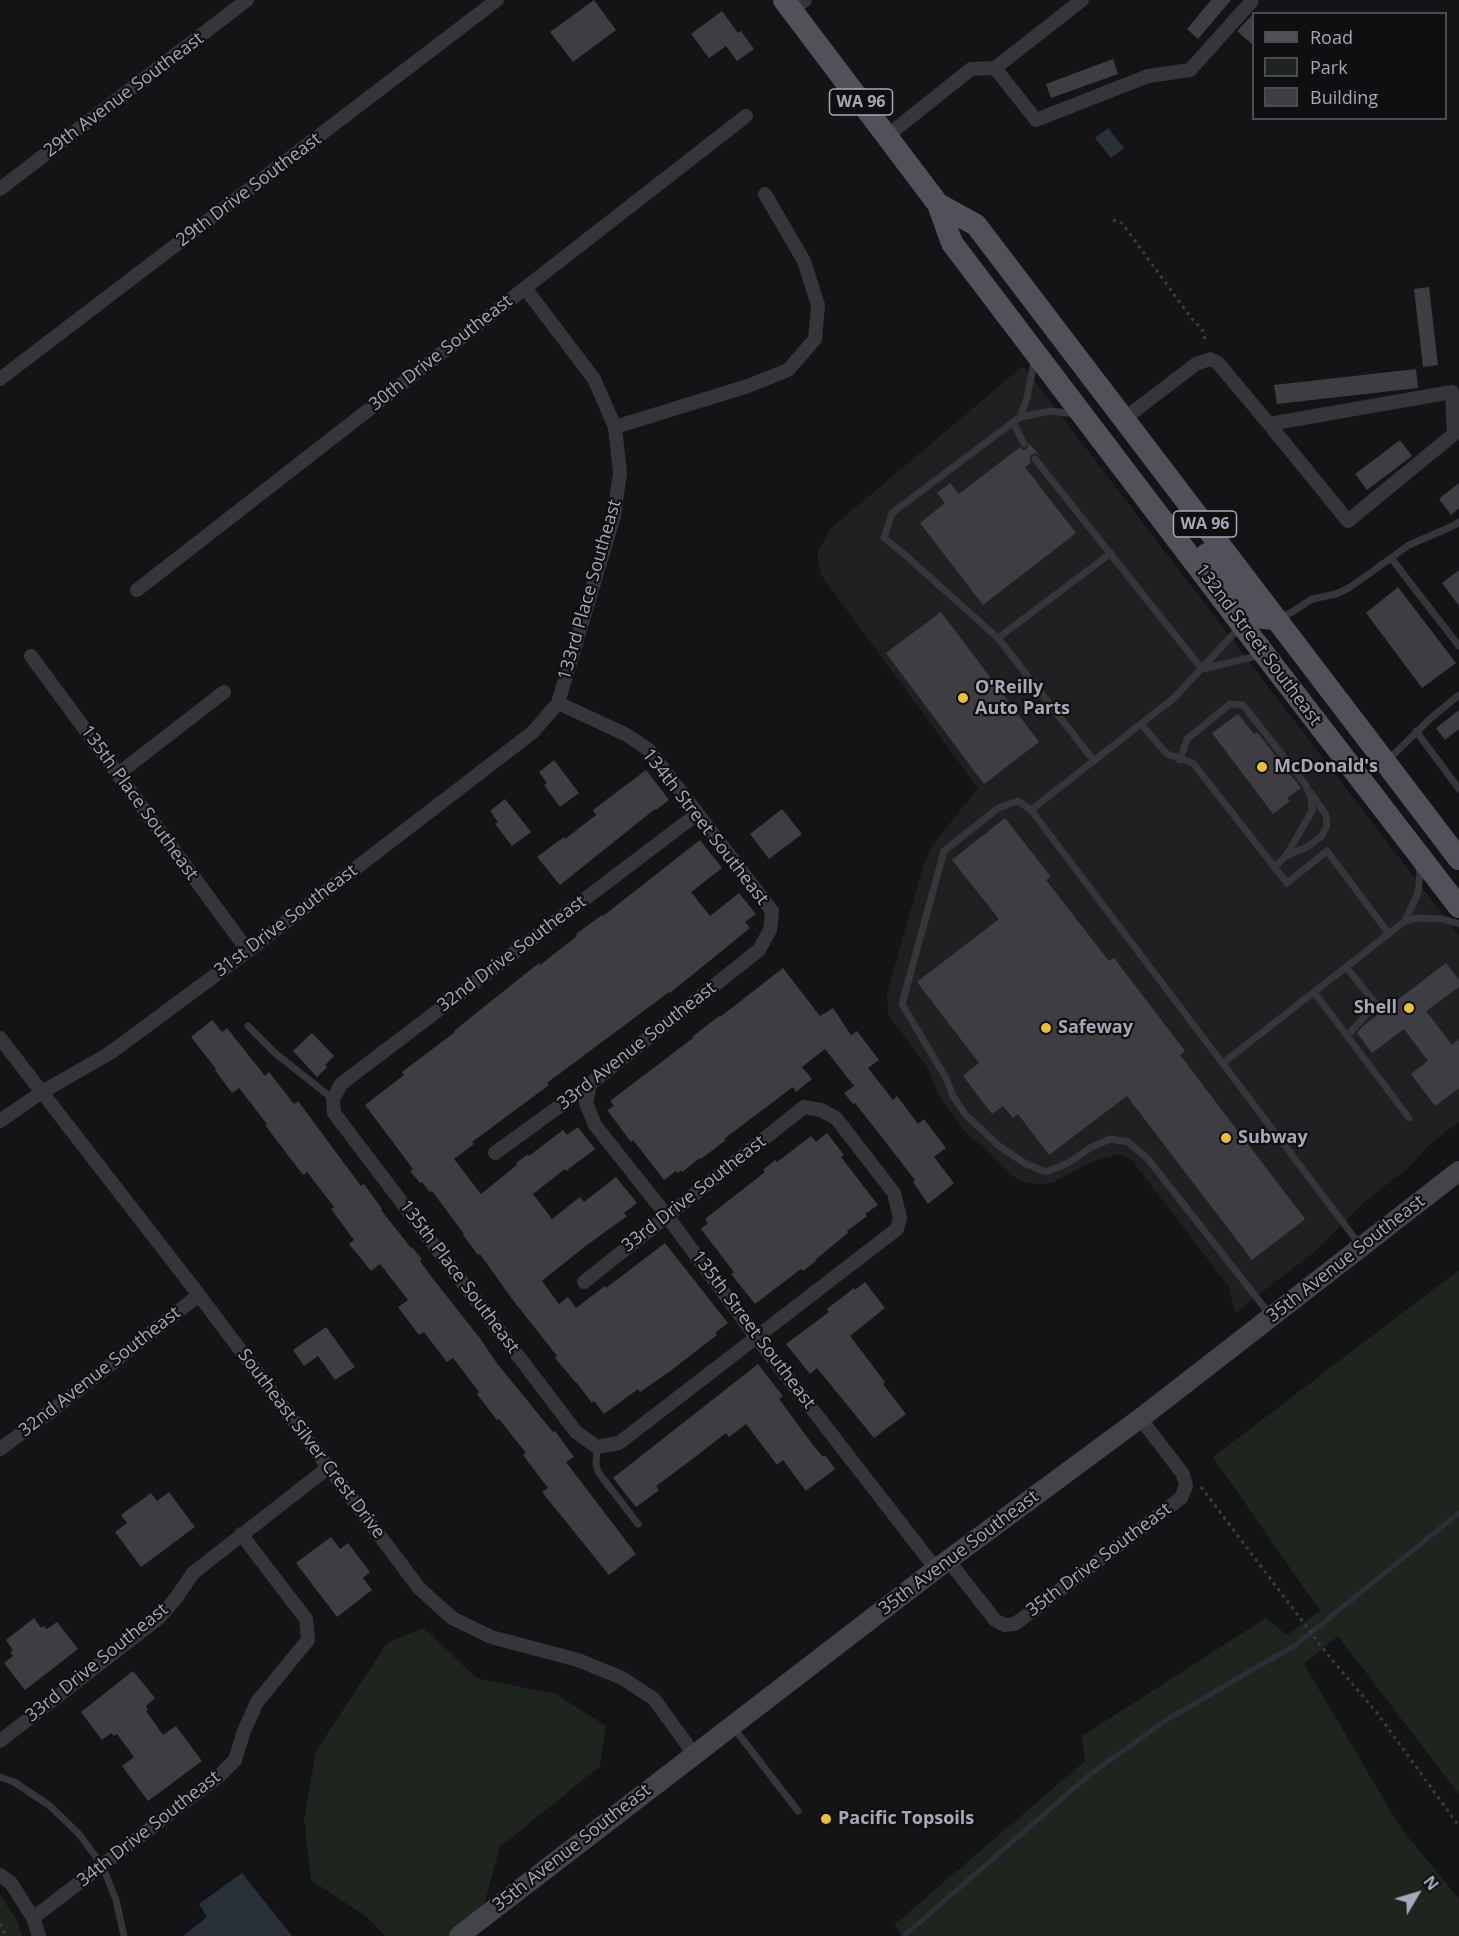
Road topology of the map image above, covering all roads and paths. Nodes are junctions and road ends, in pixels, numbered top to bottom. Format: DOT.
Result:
graph roads {
  1 [pos="247,0"];
  2 [pos="497,0"];
  3 [pos="1082,0"];
  4 [pos="1251,0"];
  5 [pos="794,3"];
  6 [pos="995,68"];
  7 [pos="746,116"];
  8 [pos="887,136"];
  9 [pos="0,189"];
  10 [pos="765,194"];
  11 [pos="938,204"];
  12 [pos="1113,220"];
  13 [pos="525,288"];
  14 [pos="1002,309"];
  15 [pos="1033,351"];
  16 [pos="1210,359"];
  17 [pos="0,379"];
  18 [pos="1083,416"];
  19 [pos="1124,419"];
  20 [pos="1016,420"];
  21 [pos="1269,424"];
  22 [pos="615,427"];
  23 [pos="1024,444"];
  24 [pos="1035,459"];
  25 [pos="1164,522"];
  26 [pos="1459,522"];
  27 [pos="1111,553"];
  28 [pos="1391,558"];
  29 [pos="136,590"];
  30 [pos="1277,619"];
  31 [pos="1242,625"];
  32 [pos="998,638"];
  33 [pos="1459,646"];
  34 [pos="1264,655"];
  35 [pos="31,656"];
  36 [pos="1202,669"];
  37 [pos="224,692"];
  38 [pos="1459,695"];
  39 [pos="558,703"];
  40 [pos="1141,724"];
  41 [pos="1416,731"];
  42 [pos="1382,756"];
  43 [pos="1180,760"];
  44 [pos="1094,761"];
  45 [pos="117,774"];
  46 [pos="1305,784"];
  47 [pos="1459,789"];
  48 [pos="1031,810"];
  49 [pos="697,814"];
  50 [pos="1404,835"];
  51 [pos="1286,856"];
  52 [pos="1459,859"];
  53 [pos="1274,867"];
  54 [pos="1459,907"];
  55 [pos="1405,921"];
  56 [pos="1459,924"];
  57 [pos="770,930"];
  58 [pos="1389,934"];
  59 [pos="248,951"];
  60 [pos="1347,967"];
  61 [pos="1314,992"];
  62 [pos="248,1026"];
  63 [pos="1347,1036"];
  64 [pos="0,1038"];
  65 [pos="1223,1063"];
  66 [pos="590,1084"];
  67 [pos="42,1092"];
  68 [pos="333,1099"];
  69 [pos="1409,1118"];
  70 [pos="0,1121"];
  71 [pos="495,1153"];
  72 [pos="1459,1171"];
  73 [pos="668,1216"];
  74 [pos="1361,1247"];
  75 [pos="584,1281"];
  76 [pos="199,1295"];
  77 [pos="1271,1316"];
  78 [pos="757,1338"];
  79 [pos="1140,1418"];
  80 [pos="597,1447"];
  81 [pos="0,1449"];
  82 [pos="329,1467"];
  83 [pos="1196,1479"];
  84 [pos="638,1524"];
  85 [pos="241,1534"];
  86 [pos="942,1565"];
  87 [pos="994,1620"];
  88 [pos="731,1725"];
  89 [pos="0,1741"];
  90 [pos="694,1754"];
  91 [pos="0,1777"];
  92 [pos="798,1810"];
  93 [pos="1459,1826"];
  94 [pos="102,1865"];
  95 [pos="0,1875"];
  96 [pos="33,1918"];
  97 [pos="0,1924"];
  98 [pos="6,1936"];
  99 [pos="39,1936"];
  100 [pos="123,1936"];
  101 [pos="459,1936"];
  1 -- 9 [label="street, 29th Avenue Southeast"];
  2 -- 17 [label="street, 29th Drive Southeast"];
  3 -- 6 [label="street"];
  4 -- 6 [label="street"];
  5 -- 8 [label="main road, 132nd Street Southeast / WA 96"];
  6 -- 8 [label="street"];
  7 -- 13 [label="street, 30th Drive Southeast"];
  8 -- 11 [label="main road, 132nd Street Southeast / WA 96"];
  10 -- 22 [label="street"];
  11 -- 14 [label="main road, 132nd Street Southeast / WA 96"];
  11 -- 19 [label="main road, 132nd Street Southeast / WA 96"];
  12 -- 16 [label="path"];
  13 -- 22 [label="street, 133rd Place Southeast"];
  13 -- 29 [label="street, 30th Drive Southeast"];
  14 -- 15 [label="main road, 132nd Street Southeast / WA 96"];
  14 -- 19 [label="main road"];
  15 -- 18 [label="main road, 132nd Street Southeast / WA 96"];
  15 -- 20 [label="lane"];
  16 -- 19 [label="street"];
  16 -- 21 [label="street"];
  18 -- 20 [label="lane"];
  18 -- 25 [label="main road, 132nd Street Southeast / WA 96"];
  19 -- 30 [label="main road, 132nd Street Southeast / WA 96"];
  20 -- 23 [label="lane"];
  20 -- 32 [label="lane"];
  21 -- 21 [label="street"];
  22 -- 39 [label="street, 133rd Place Southeast"];
  24 -- 27 [label="lane"];
  25 -- 30 [label="main road"];
  25 -- 31 [label="main road, 132nd Street Southeast / WA 96"];
  26 -- 28 [label="lane"];
  27 -- 32 [label="lane"];
  27 -- 36 [label="lane"];
  28 -- 30 [label="lane"];
  28 -- 33 [label="lane"];
  30 -- 42 [label="main road, 132nd Street Southeast / WA 96"];
  31 -- 34 [label="main road, 132nd Street Southeast / WA 96"];
  31 -- 36 [label="lane"];
  31 -- 42 [label="main road"];
  32 -- 44 [label="lane"];
  34 -- 36 [label="lane"];
  34 -- 50 [label="main road, 132nd Street Southeast / WA 96"];
  35 -- 45 [label="street, 135th Place Southeast"];
  36 -- 40 [label="lane"];
  37 -- 45 [label="street"];
  38 -- 41 [label="lane"];
  39 -- 49 [label="street, 134th Street Southeast"];
  39 -- 59 [label="street, 31st Drive Southeast"];
  40 -- 43 [label="lane"];
  40 -- 44 [label="lane"];
  41 -- 42 [label="lane"];
  41 -- 47 [label="lane"];
  42 -- 52 [label="main road, 132nd Street Southeast / WA 96"];
  43 -- 46 [label="lane"];
  43 -- 53 [label="lane"];
  44 -- 48 [label="lane"];
  45 -- 59 [label="street, 135th Place Southeast"];
  46 -- 51 [label="lane"];
  46 -- 51 [label="lane"];
  48 -- 65 [label="lane"];
  48 -- 77 [label="lane"];
  49 -- 57 [label="street, 134th Street Southeast"];
  49 -- 68 [label="street, 32nd Drive Southeast"];
  50 -- 54 [label="main road, 132nd Street Southeast / WA 96"];
  50 -- 55 [label="lane"];
  51 -- 53 [label="lane"];
  53 -- 58 [label="lane"];
  55 -- 56 [label="lane"];
  55 -- 58 [label="lane"];
  57 -- 66 [label="street, 33rd Avenue Southeast"];
  58 -- 60 [label="lane"];
  59 -- 67 [label="street, 31st Drive Southeast"];
  60 -- 61 [label="lane"];
  60 -- 63 [label="lane"];
  61 -- 63 [label="lane"];
  61 -- 65 [label="lane"];
  62 -- 68 [label="lane"];
  63 -- 69 [label="lane"];
  64 -- 67 [label="street, Southeast Silver Crest Drive"];
  65 -- 74 [label="lane"];
  66 -- 71 [label="street, 33rd Avenue Southeast"];
  66 -- 73 [label="street, 135th Street Southeast"];
  67 -- 70 [label="street, 31st Drive Southeast"];
  67 -- 76 [label="street, Southeast Silver Crest Drive"];
  68 -- 80 [label="street, 135th Place Southeast"];
  72 -- 74 [label="street, 35th Avenue Southeast"];
  73 -- 75 [label="street, 33rd Drive Southeast"];
  73 -- 78 [label="street, 135th Street Southeast"];
  73 -- 78 [label="street, 33rd Drive Southeast"];
  74 -- 77 [label="street, 35th Avenue Southeast"];
  76 -- 81 [label="street, 32nd Avenue Southeast"];
  76 -- 82 [label="street, Southeast Silver Crest Drive"];
  77 -- 79 [label="street, 35th Avenue Southeast"];
  78 -- 80 [label="street"];
  78 -- 86 [label="street, 135th Street Southeast"];
  79 -- 86 [label="street, 35th Avenue Southeast"];
  79 -- 87 [label="street, 35th Drive Southeast"];
  80 -- 84 [label="lane"];
  82 -- 85 [label="street, 33rd Drive Southeast"];
  82 -- 90 [label="street, Southeast Silver Crest Drive"];
  83 -- 93 [label="path"];
  85 -- 89 [label="street, 33rd Drive Southeast"];
  85 -- 94 [label="street, 34th Drive Southeast"];
  86 -- 87 [label="street, 135th Street Southeast"];
  86 -- 88 [label="street, 35th Avenue Southeast"];
  88 -- 90 [label="street, 35th Avenue Southeast"];
  88 -- 92 [label="lane"];
  90 -- 101 [label="street, 35th Avenue Southeast"];
  91 -- 94 [label="lane"];
  94 -- 96 [label="street, 34th Drive Southeast"];
  94 -- 100 [label="lane"];
  95 -- 96 [label="street"];
  96 -- 99 [label="street"];
  97 -- 98 [label="path"];
}
